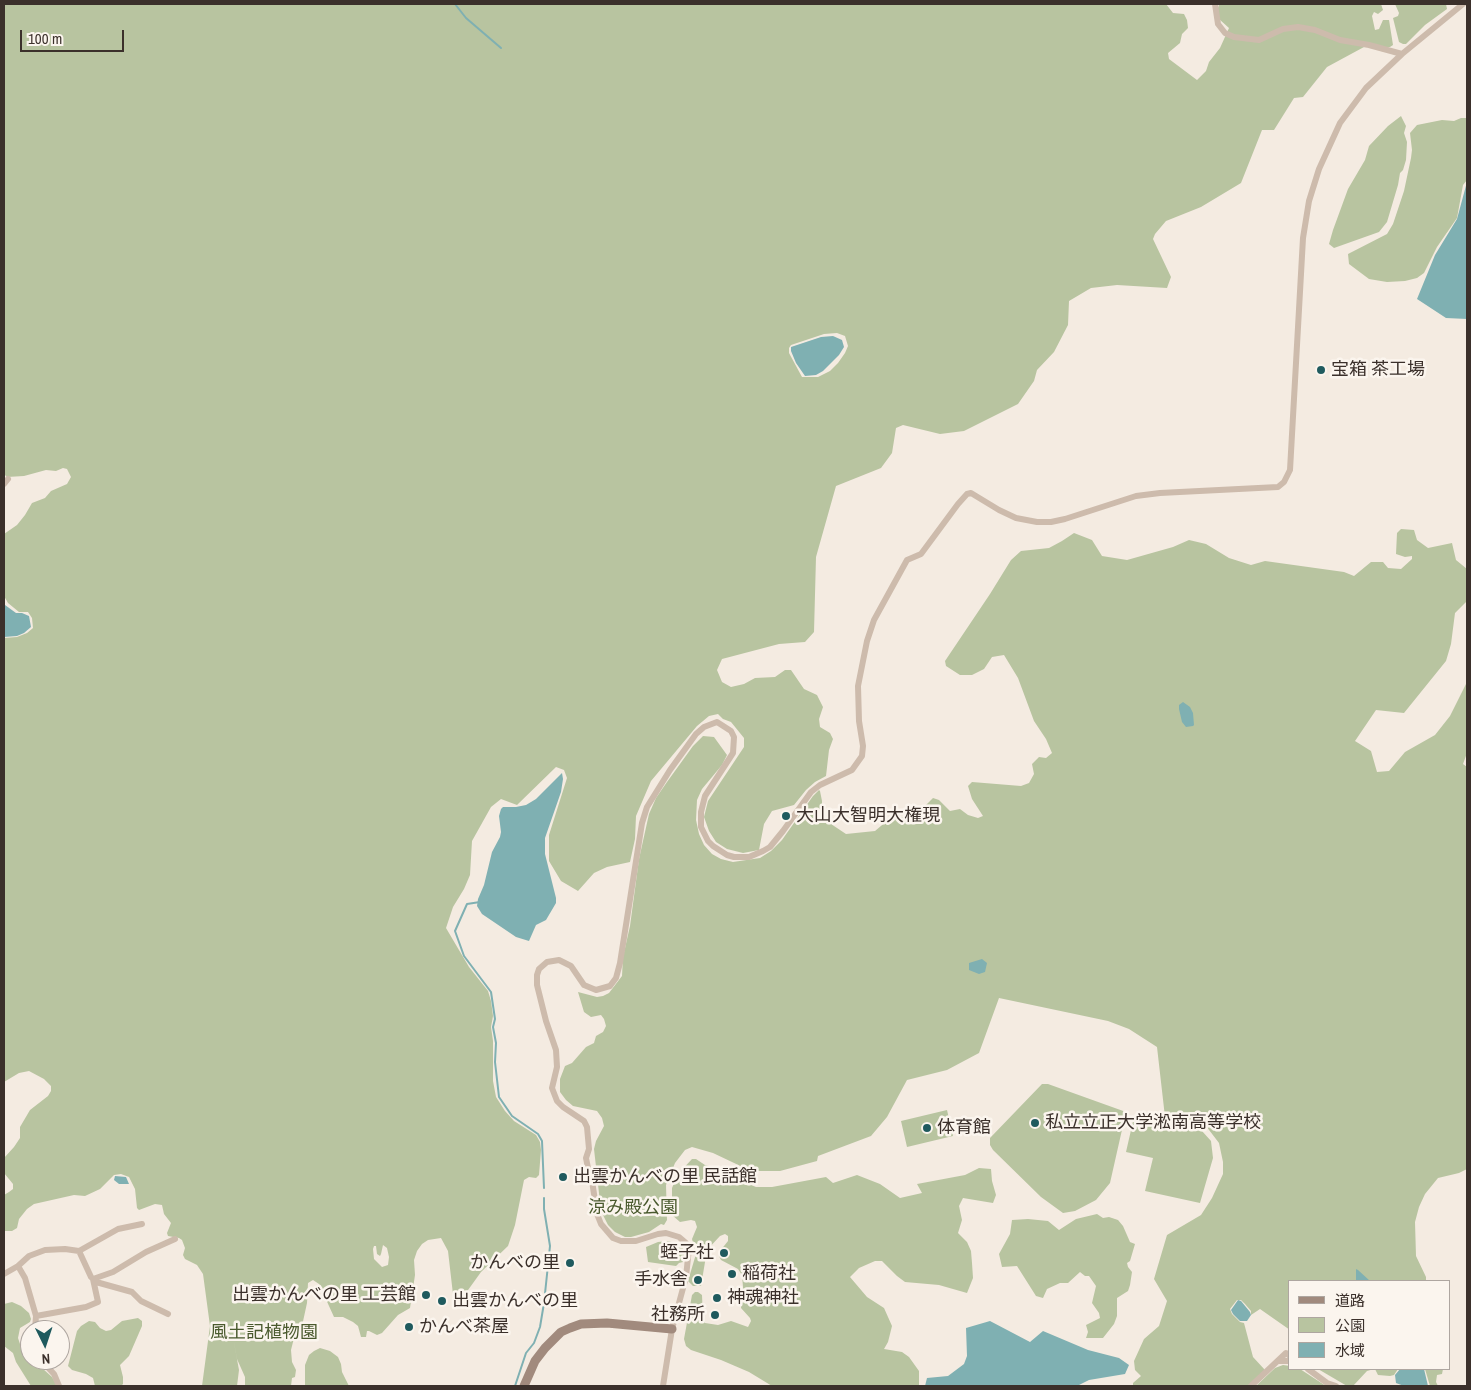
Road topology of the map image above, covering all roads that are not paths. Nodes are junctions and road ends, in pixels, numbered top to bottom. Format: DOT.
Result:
graph roads {
  1 [pos="1215,4"];
  2 [pos="1463,4"];
  3 [pos="1402,54"];
  4 [pos="142,1224"];
  5 [pos="175,1239"];
  6 [pos="79,1251"];
  7 [pos="18,1266"];
  8 [pos="4,1274"];
  9 [pos="93,1279"];
  10 [pos="168,1314"];
  11 [pos="36,1316"];
  12 [pos="36,1320"];
  13 [pos="672,1329"];
  14 [pos="1288,1354"];
  15 [pos="1278,1361"];
  16 [pos="1288,1361"];
  17 [pos="50,1370"];
  18 [pos="1309,1370"];
  19 [pos="59,1386"];
  20 [pos="524,1386"];
  21 [pos="663,1386"];
  22 [pos="1251,1386"];
  23 [pos="1336,1386"];
  1 -- 3 [label="street"];
  2 -- 3 [label="street"];
  3 -- 13 [label="street"];
  4 -- 6 [label="street"];
  5 -- 9 [label="street"];
  6 -- 7 [label="street"];
  6 -- 9 [label="street"];
  7 -- 8 [label="street"];
  7 -- 11 [label="street"];
  9 -- 10 [label="street"];
  9 -- 11 [label="street"];
  11 -- 12 [label="street"];
  13 -- 20 [label="main road"];
  13 -- 21 [label="street"];
  14 -- 15 [label="street"];
  15 -- 16 [label="street"];
  15 -- 22 [label="street"];
  17 -- 19 [label="street"];
  18 -- 23 [label="street"];
}
